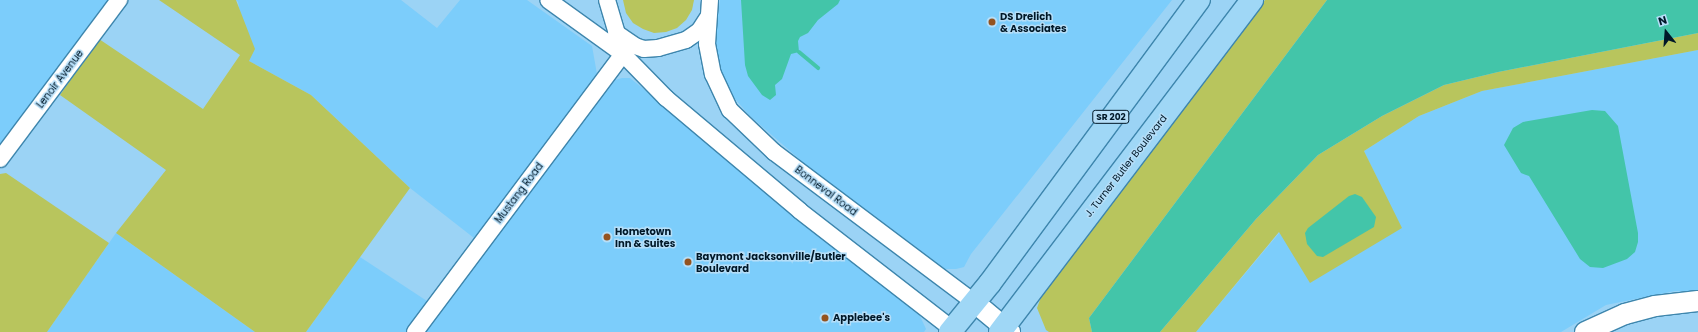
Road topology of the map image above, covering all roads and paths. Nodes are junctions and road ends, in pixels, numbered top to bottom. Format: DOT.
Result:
graph roads {
  1 [pos="119,0"];
  2 [pos="548,0"];
  3 [pos="607,0"];
  4 [pos="710,0"];
  5 [pos="1198,0"];
  6 [pos="1252,0"];
  7 [pos="708,17"];
  8 [pos="616,33"];
  9 [pos="623,54"];
  10 [pos="0,159"];
  11 [pos="1698,301"];
  12 [pos="974,302"];
  13 [pos="1004,330"];
  14 [pos="953,331"];
  15 [pos="415,332"];
  16 [pos="1586,332"];
  1 -- 10 [label="street, Lenoir Avenue"];
  2 -- 9 [label="street"];
  3 -- 8 [label="street"];
  4 -- 7 [label="street, Bonneval Road"];
  5 -- 12 [label="main road, SR 202"];
  6 -- 13 [label="main road, J. Turner Butler Boulevard"];
  7 -- 8 [label="street, Bonneval Road"];
  7 -- 12 [label="street, Bonneval Road"];
  8 -- 9 [label="street"];
  9 -- 14 [label="street"];
  9 -- 15 [label="street, Mustang Road"];
  11 -- 16 [label="street"];
  12 -- 13 [label="street, Bonneval Road"];
  12 -- 14 [label="main road, SR 202"];
}
